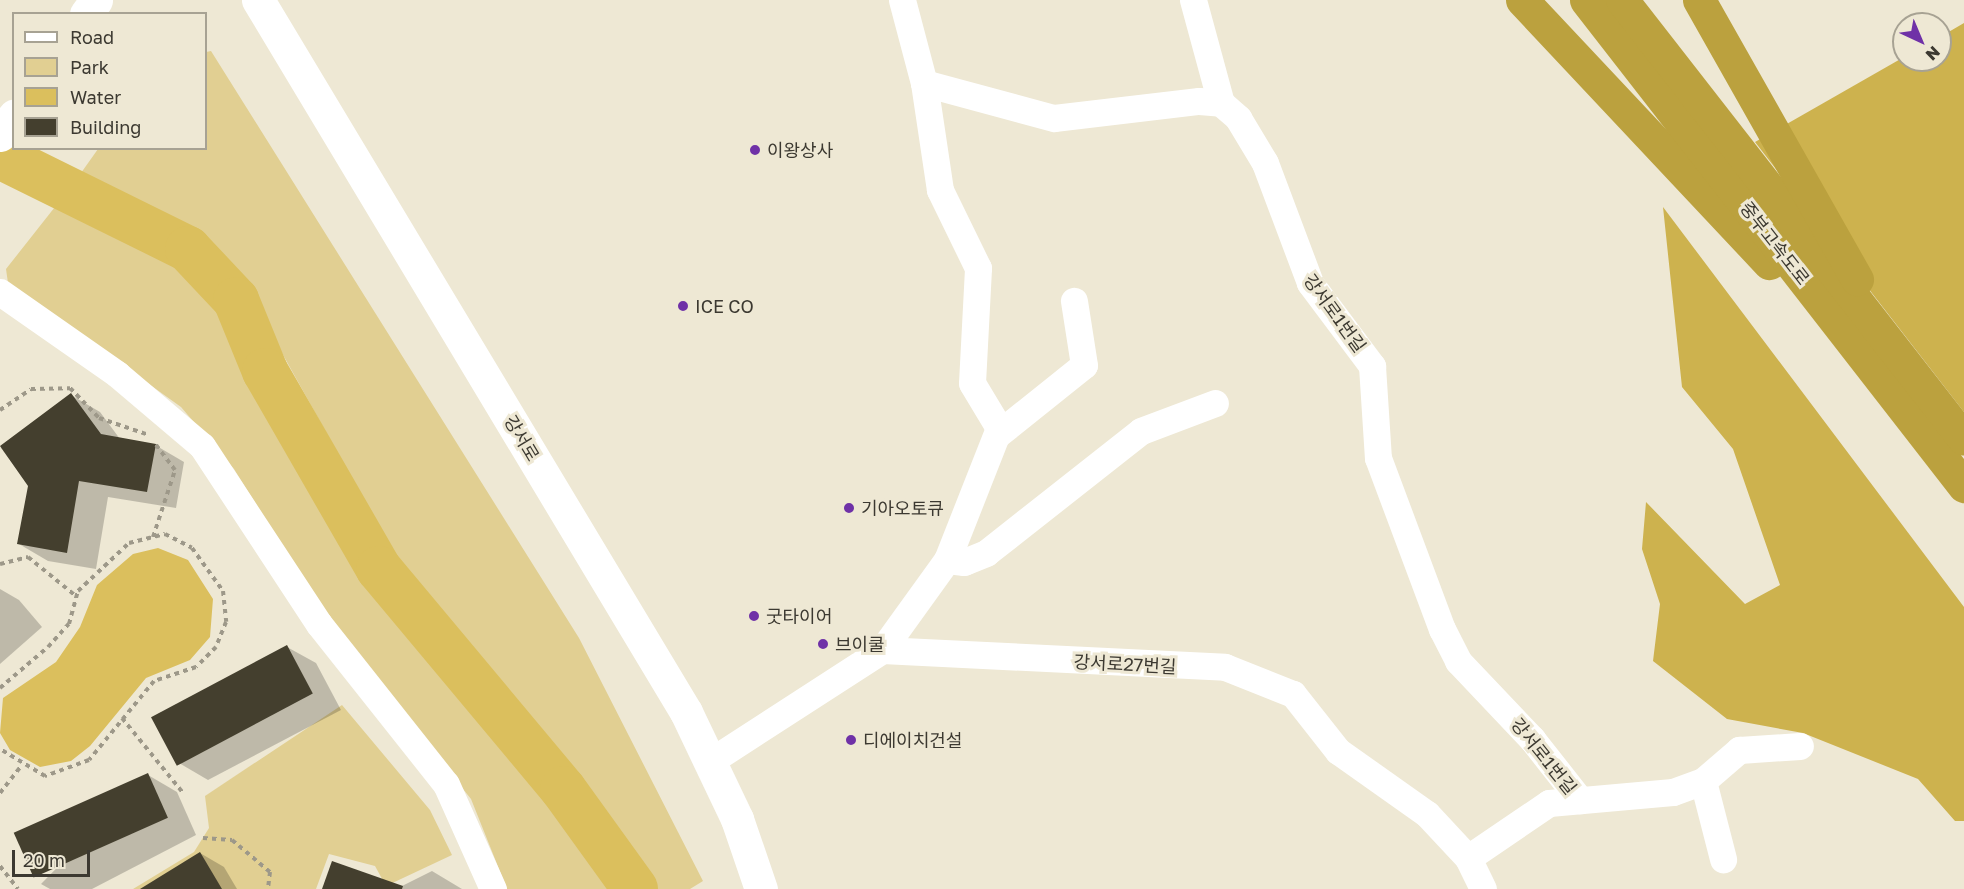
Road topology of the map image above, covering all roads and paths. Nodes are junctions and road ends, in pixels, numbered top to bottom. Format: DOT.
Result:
graph roads {
  1 [pos="258,0"];
  2 [pos="902,0"];
  3 [pos="1193,0"];
  4 [pos="1522,0"];
  5 [pos="1586,0"];
  6 [pos="1622,0"];
  7 [pos="1699,0"];
  8 [pos="924,84"];
  9 [pos="1221,104"];
  10 [pos="12,119"];
  11 [pos="0,135"];
  12 [pos="0,292"];
  13 [pos="1074,302"];
  14 [pos="1875,348"];
  15 [pos="1215,403"];
  16 [pos="0,410"];
  17 [pos="998,434"];
  18 [pos="1964,439"];
  19 [pos="1964,486"];
  20 [pos="153,537"];
  21 [pos="947,560"];
  22 [pos="0,564"];
  23 [pos="77,597"];
  24 [pos="882,650"];
  25 [pos="0,688"];
  26 [pos="122,718"];
  27 [pos="1800,746"];
  28 [pos="0,749"];
  29 [pos="709,762"];
  30 [pos="21,766"];
  31 [pos="1703,781"];
  32 [pos="0,793"];
  33 [pos="184,794"];
  34 [pos="1580,800"];
  35 [pos="203,838"];
  36 [pos="1468,858"];
  37 [pos="1723,858"];
  38 [pos="0,866"];
  39 [pos="18,889"];
  40 [pos="268,889"];
  41 [pos="493,889"];
  42 [pos="761,889"];
  43 [pos="1483,889"];
  1 -- 29 [label="street, 강서로"];
  2 -- 8 [label="street"];
  3 -- 9 [label="street"];
  4 -- 14 [label="highway"];
  5 -- 14 [label="highway, 중부고속도로"];
  6 -- 14 [label="highway, 중부고속도로"];
  7 -- 14 [label="highway"];
  8 -- 9 [label="street"];
  8 -- 17 [label="street"];
  9 -- 34 [label="street, 강서로1번길"];
  10 -- 11 [label="street"];
  12 -- 41 [label="street"];
  13 -- 17 [label="street"];
  14 -- 18 [label="highway, 중부고속도로"];
  14 -- 19 [label="highway, 중부고속도로"];
  15 -- 21 [label="street"];
  16 -- 20 [label="path"];
  17 -- 21 [label="street"];
  20 -- 23 [label="path"];
  20 -- 26 [label="path"];
  21 -- 24 [label="street"];
  22 -- 23 [label="path"];
  23 -- 25 [label="path"];
  24 -- 29 [label="street"];
  24 -- 36 [label="street, 강서로27번길"];
  26 -- 30 [label="path"];
  26 -- 33 [label="path"];
  27 -- 31 [label="street"];
  28 -- 30 [label="path"];
  29 -- 42 [label="street, 강서로"];
  30 -- 32 [label="path"];
  31 -- 34 [label="street"];
  31 -- 37 [label="street"];
  34 -- 36 [label="street"];
  35 -- 40 [label="path"];
  36 -- 43 [label="street, 강서로27번길"];
  38 -- 39 [label="path"];
}
